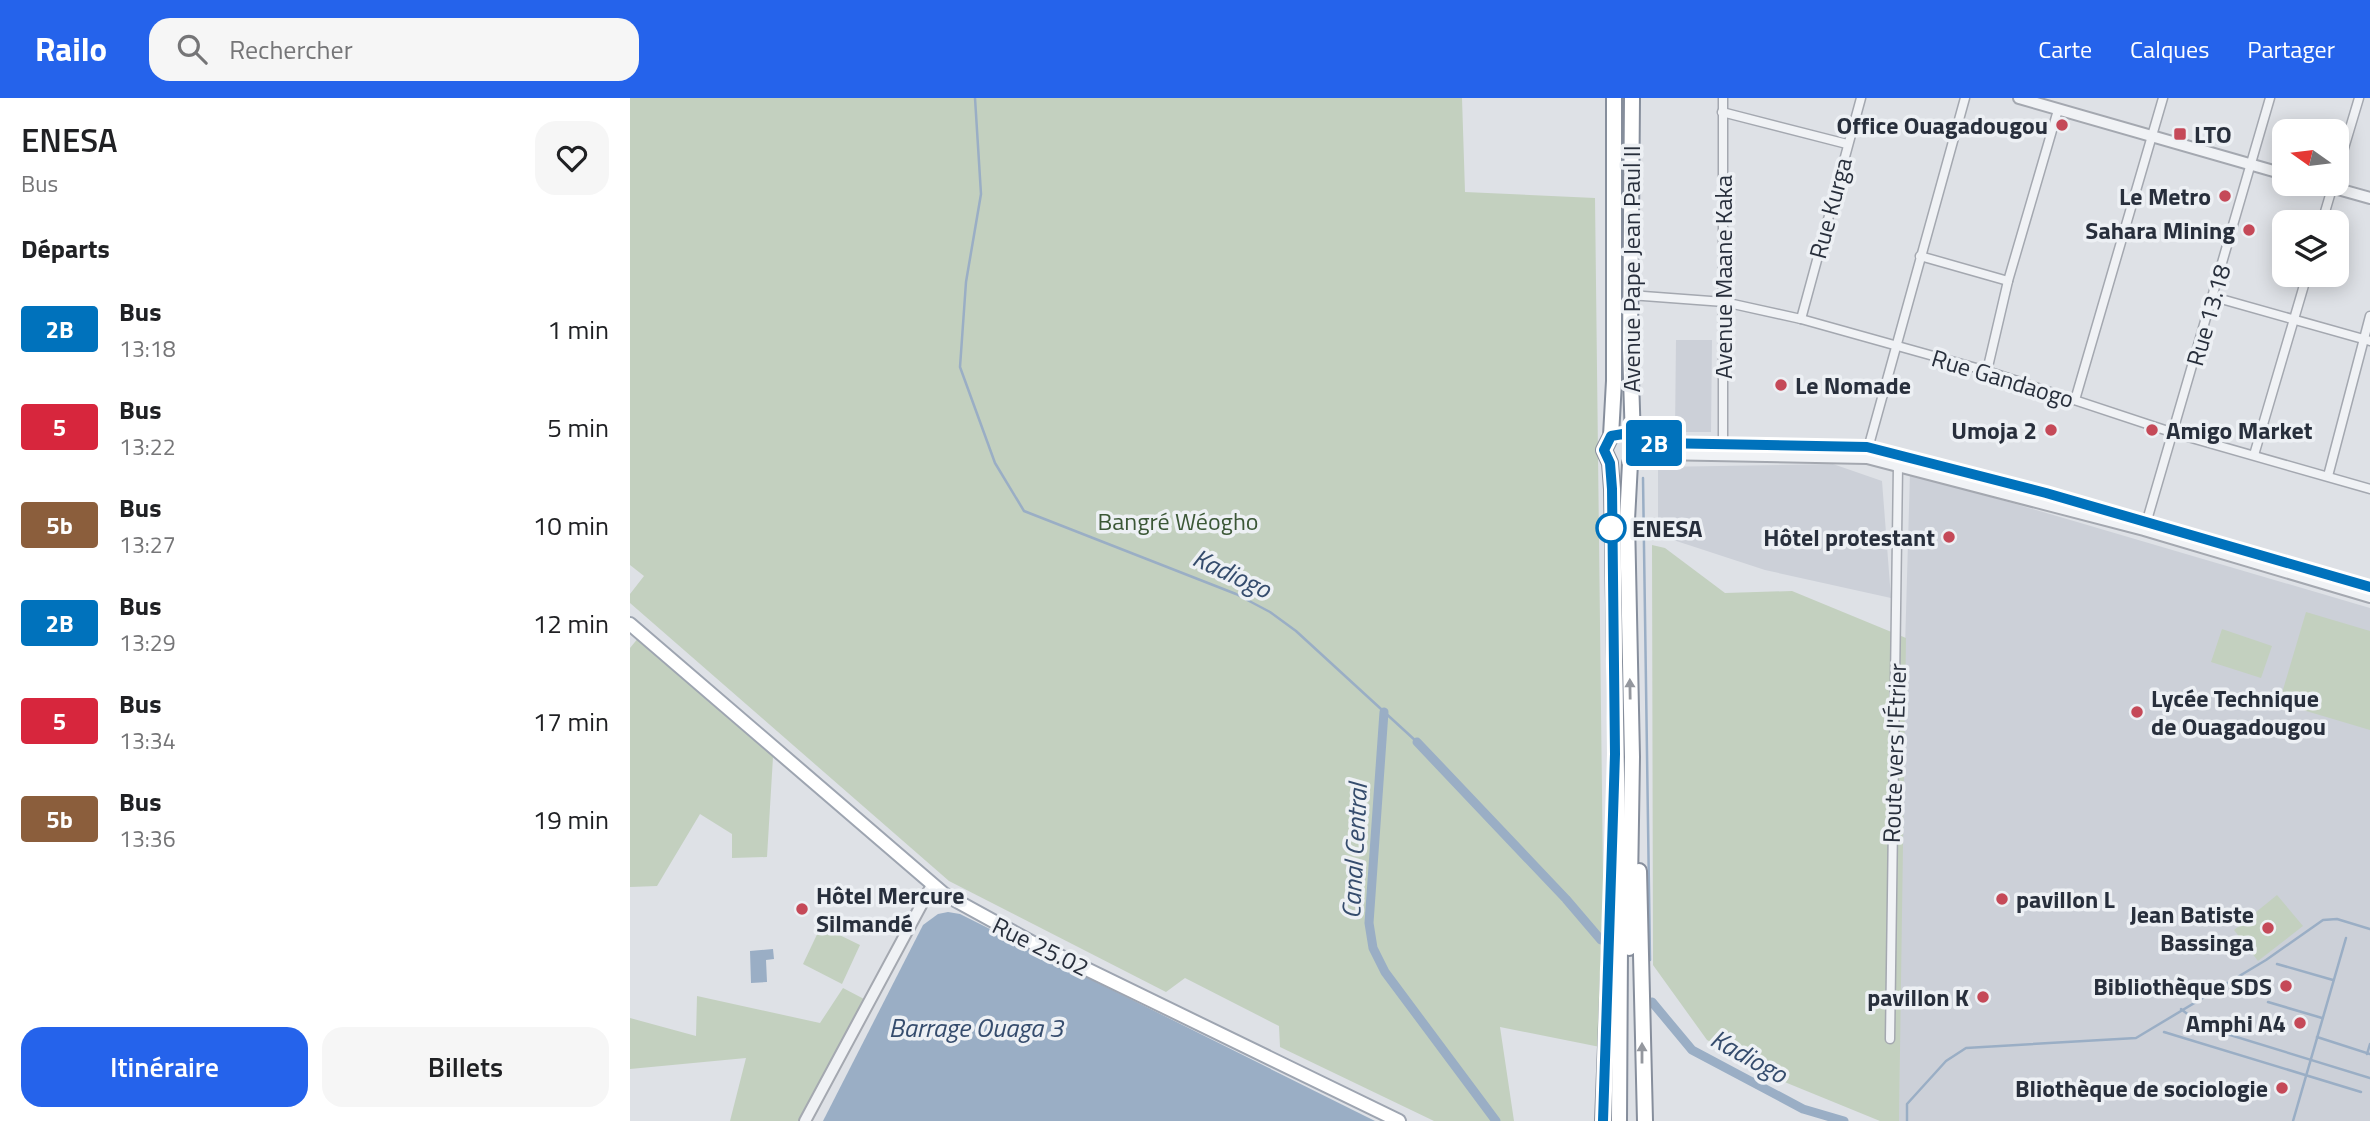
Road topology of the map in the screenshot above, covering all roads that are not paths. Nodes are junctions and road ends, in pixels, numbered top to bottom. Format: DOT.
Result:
graph roads {
  1 [pos="1614,98"];
  2 [pos="1632,98"];
  3 [pos="1723,98"];
  4 [pos="1861,98"];
  5 [pos="1965,98"];
  6 [pos="2019,98"];
  7 [pos="2162,98"];
  8 [pos="2270,98"];
  9 [pos="2358,98"];
  10 [pos="2058,110"];
  11 [pos="1722,112"];
  12 [pos="2349,130"];
  13 [pos="2152,135"];
  14 [pos="1847,144"];
  15 [pos="2252,165"];
  16 [pos="2272,171"];
  17 [pos="2349,191"];
  18 [pos="2370,198"];
  19 [pos="1920,256"];
  20 [pos="2008,281"];
  21 [pos="2303,287"];
  22 [pos="1630,295"];
  23 [pos="2214,297"];
  24 [pos="1724,302"];
  25 [pos="2370,316"];
  26 [pos="1801,319"];
  27 [pos="2294,319"];
  28 [pos="2367,340"];
  29 [pos="1895,347"];
  30 [pos="1987,372"];
  31 [pos="2075,400"];
  32 [pos="2174,433"];
  33 [pos="1611,436"];
  34 [pos="1633,440"];
  35 [pos="1723,450"];
  36 [pos="1867,453"];
  37 [pos="2254,455"];
  38 [pos="1610,463"];
  39 [pos="1630,463"];
  40 [pos="1898,466"];
  41 [pos="2328,476"];
  42 [pos="2370,489"];
  43 [pos="2145,526"];
  44 [pos="2369,593"];
  45 [pos="630,624"];
  46 [pos="1615,754"];
  47 [pos="1632,757"];
  48 [pos="932,885"];
  49 [pos="1890,1039"];
  50 [pos="805,1121"];
  51 [pos="1399,1121"];
  52 [pos="1603,1121"];
  53 [pos="1619,1121"];
  54 [pos="1628,1121"];
  55 [pos="1645,1121"];
  1 -- 33 [label="highway, Avenue Pape Jean Paul II"];
  2 -- 22 [label="highway, Avenue Pape Jean Paul II"];
  3 -- 11 [label="street, Avenue Maane Kaka"];
  4 -- 14 [label="street, Rue Kurga"];
  5 -- 19 [label="street"];
  6 -- 10 [label="street"];
  7 -- 13 [label="street"];
  8 -- 15 [label="street, Rue 13.18"];
  9 -- 12 [label="street"];
  10 -- 13 [label="street"];
  10 -- 20 [label="street"];
  11 -- 14 [label="street"];
  11 -- 24 [label="street, Avenue Maane Kaka"];
  13 -- 15 [label="street"];
  13 -- 31 [label="street"];
  14 -- 26 [label="street, Rue Kurga"];
  15 -- 16 [label="street"];
  15 -- 23 [label="street, Rue 13.18"];
  17 -- 18 [label="street"];
  19 -- 20 [label="street"];
  19 -- 29 [label="street"];
  20 -- 30 [label="street"];
  21 -- 27 [label="street"];
  22 -- 24 [label="street, Rue Gandaogo"];
  22 -- 34 [label="highway, Avenue Pape Jean Paul II"];
  23 -- 27 [label="street"];
  23 -- 32 [label="street, Rue 13.18"];
  24 -- 26 [label="street, Rue Gandaogo"];
  24 -- 35 [label="street, Avenue Maane Kaka"];
  25 -- 28 [label="street"];
  26 -- 29 [label="street, Rue Gandaogo"];
  27 -- 28 [label="street"];
  27 -- 37 [label="street"];
  28 -- 41 [label="street"];
  29 -- 30 [label="street, Rue Gandaogo"];
  29 -- 36 [label="street"];
  30 -- 31 [label="street, Rue Gandaogo"];
  31 -- 32 [label="street, Rue Gandaogo"];
  32 -- 37 [label="street, Rue Gandaogo"];
  32 -- 43 [label="street, Rue 13.18"];
  33 -- 34 [label="highway"];
  33 -- 38 [label="highway, Avenue Pape Jean Paul II"];
  34 -- 35 [label="street"];
  34 -- 39 [label="highway, Avenue Pape Jean Paul II"];
  35 -- 36 [label="street"];
  35 -- 39 [label="street"];
  36 -- 40 [label="street"];
  36 -- 43 [label="street"];
  37 -- 41 [label="street, Rue Gandaogo"];
  38 -- 39 [label="highway"];
  38 -- 46 [label="highway, Avenue Pape Jean Paul II"];
  47 -- 39 [label="highway, Avenue Pape Jean Paul II, one-way"];
  40 -- 43 [label="street"];
  40 -- 49 [label="street, Route vers l'Étrier"];
  41 -- 42 [label="street, Rue Gandaogo"];
  43 -- 44 [label="street"];
  45 -- 48 [label="main road, Rue 25.02"];
  46 -- 52 [label="highway"];
  46 -- 53 [label="highway"];
  47 -- 54 [label="highway"];
  55 -- 47 [label="highway, one-way"];
  48 -- 50 [label="street"];
  48 -- 51 [label="main road, Rue 25.02"];
}
